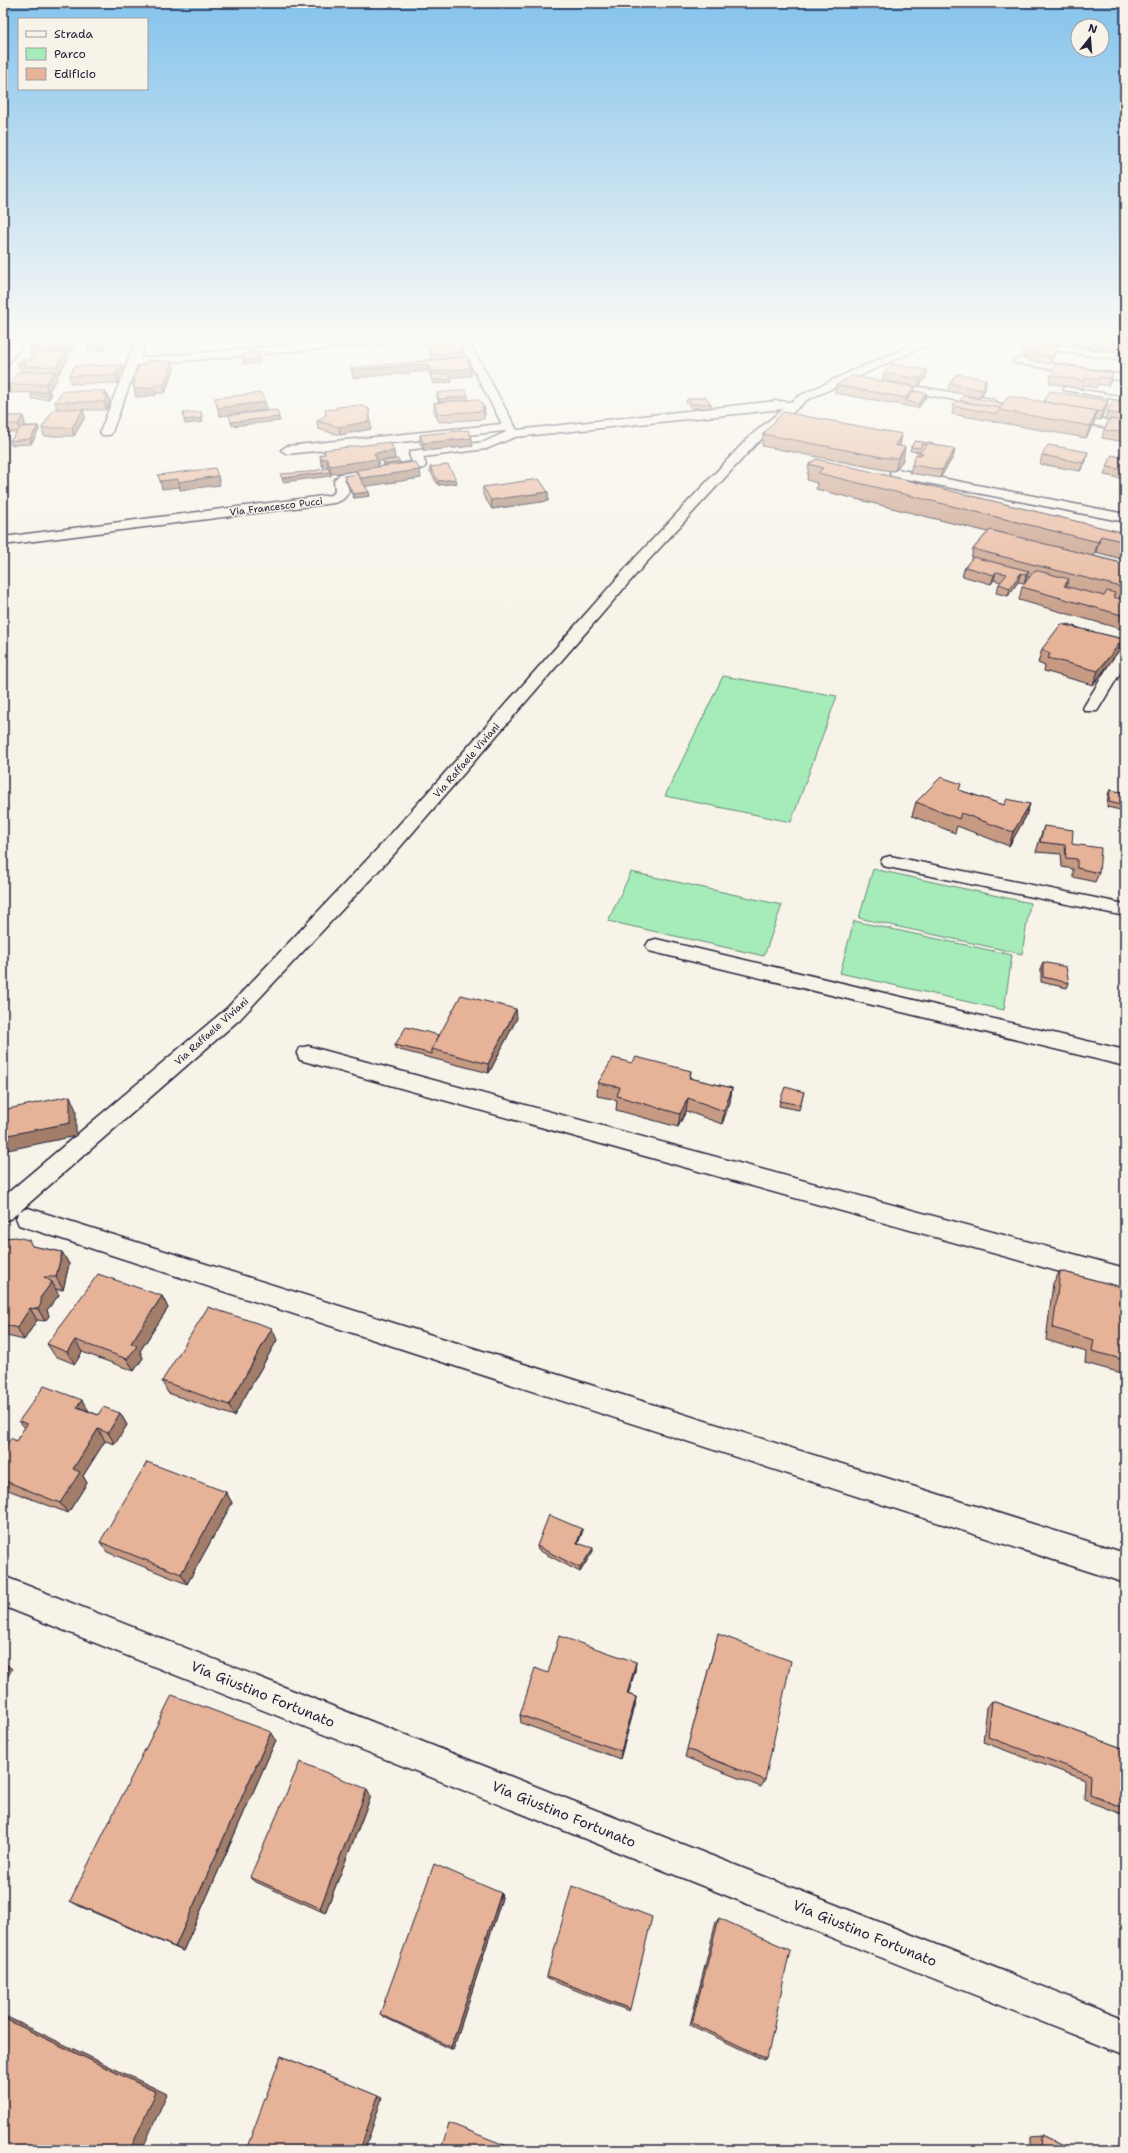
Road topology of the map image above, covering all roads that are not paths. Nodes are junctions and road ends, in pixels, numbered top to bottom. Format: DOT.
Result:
graph roads {
  1 [pos="438,436"];
  2 [pos="500,436"];
  3 [pos="757,436"];
  4 [pos="287,450"];
  5 [pos="896,473"];
  6 [pos="1125,518"];
  7 [pos="3,541"];
  8 [pos="1125,652"];
  9 [pos="1091,708"];
  10 [pos="890,862"];
  11 [pos="1125,910"];
  12 [pos="656,946"];
  13 [pos="308,1054"];
  14 [pos="1125,1058"];
  15 [pos="3,1211"];
  16 [pos="28,1218"];
  17 [pos="1125,1279"];
  18 [pos="1125,1568"];
  19 [pos="3,1591"];
  20 [pos="1125,2037"];
  1 -- 4 [label="street, Via Francesco Pucci"];
  2 -- 7 [label="street, Via Francesco Pucci"];
  3 -- 15 [label="street, Via Raffaele Viviani"];
  5 -- 6 [label="street"];
  8 -- 9 [label="street"];
  10 -- 11 [label="street"];
  12 -- 14 [label="street"];
  13 -- 17 [label="street"];
  16 -- 18 [label="street"];
  19 -- 20 [label="street, Via Giustino Fortunato"];
}
